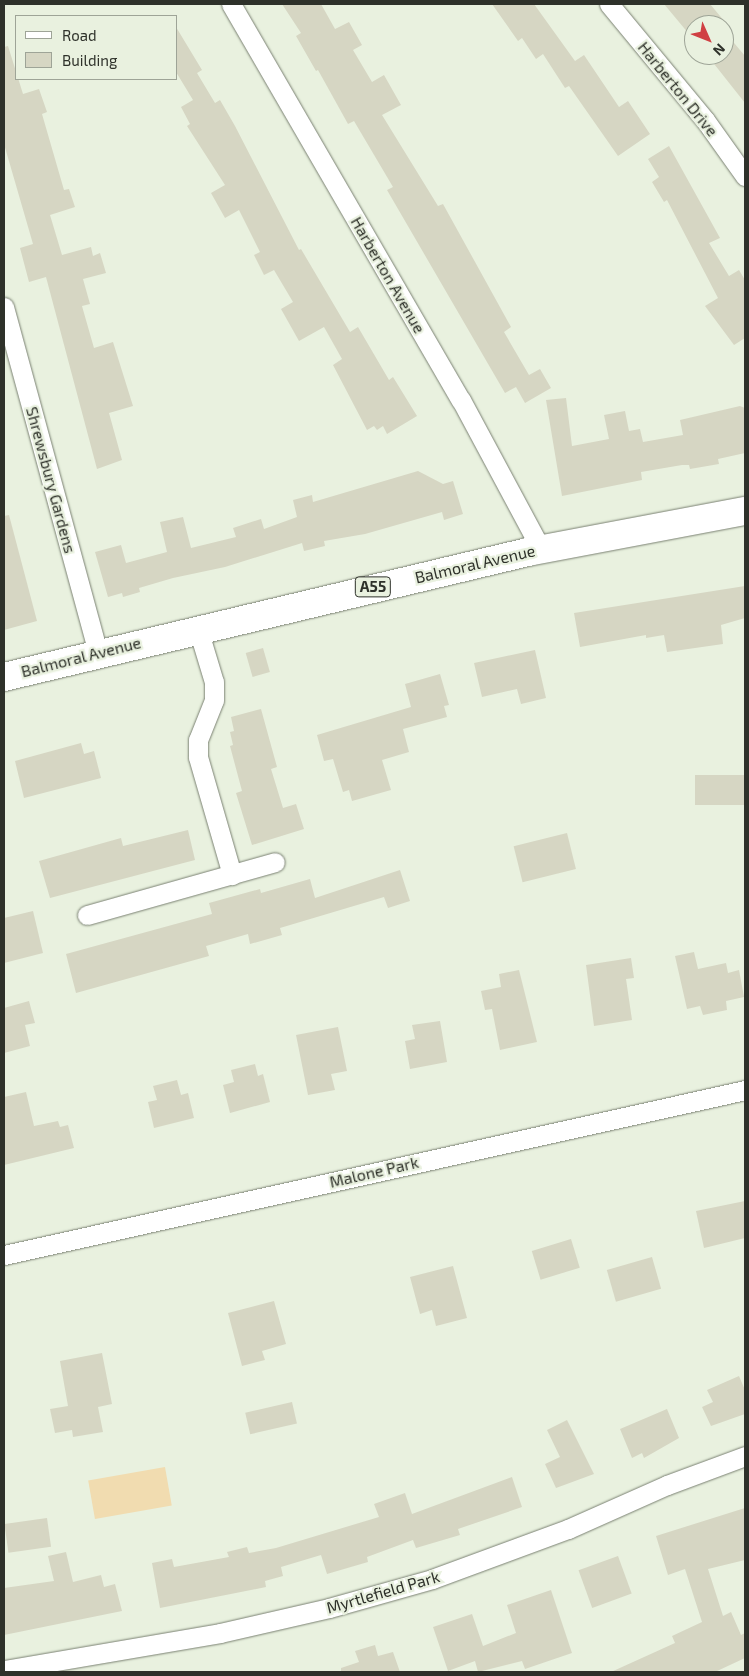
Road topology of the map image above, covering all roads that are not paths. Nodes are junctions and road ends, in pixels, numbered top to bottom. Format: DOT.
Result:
graph roads {
  1 [pos="231,4"];
  2 [pos="609,4"];
  3 [pos="745,176"];
  4 [pos="4,307"];
  5 [pos="745,511"];
  6 [pos="541,549"];
  7 [pos="198,629"];
  8 [pos="98,653"];
  9 [pos="4,677"];
  10 [pos="275,862"];
  11 [pos="232,875"];
  12 [pos="87,915"];
  13 [pos="745,1090"];
  14 [pos="4,1255"];
  15 [pos="745,1456"];
  16 [pos="4,1670"];
  1 -- 6 [label="street, Harberton Avenue"];
  2 -- 3 [label="street, Harberton Drive"];
  4 -- 8 [label="street, Shrewsbury Gardens"];
  5 -- 6 [label="highway, Balmoral Avenue / A55"];
  6 -- 7 [label="highway, Balmoral Avenue / A55"];
  7 -- 8 [label="highway, Balmoral Avenue / A55"];
  7 -- 11 [label="street"];
  8 -- 9 [label="highway, Balmoral Avenue / A55"];
  10 -- 11 [label="street"];
  11 -- 12 [label="street"];
  13 -- 14 [label="street, Malone Park"];
  15 -- 16 [label="street, Myrtlefield Park"];
}
